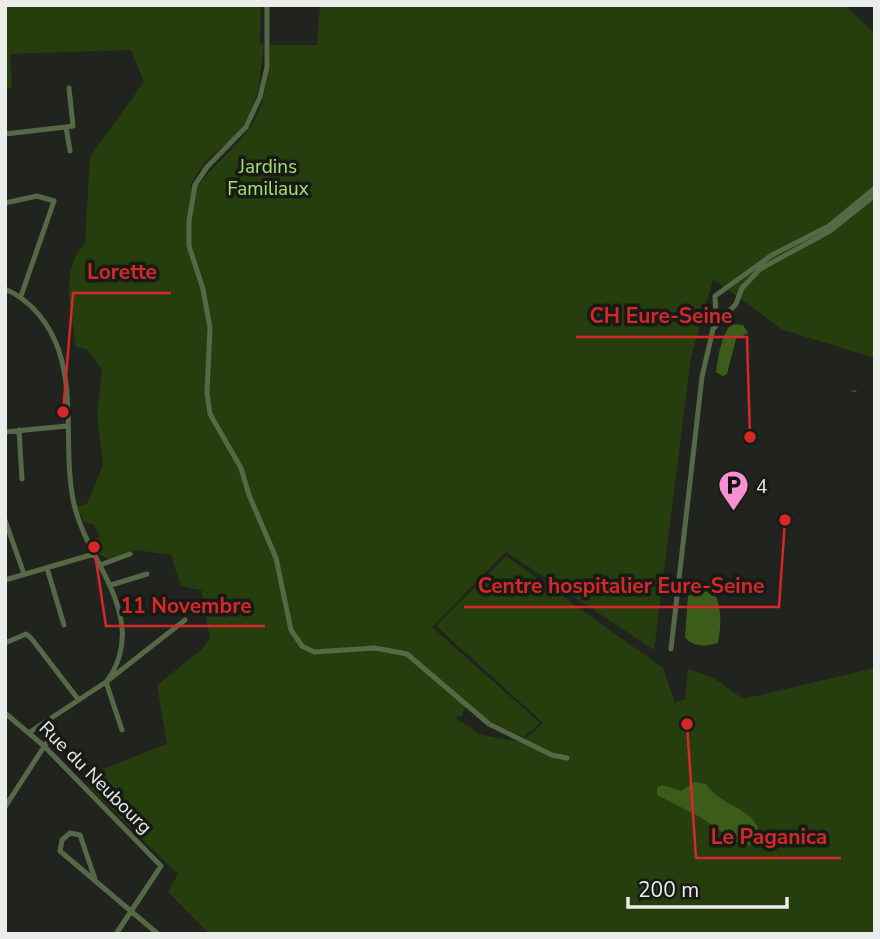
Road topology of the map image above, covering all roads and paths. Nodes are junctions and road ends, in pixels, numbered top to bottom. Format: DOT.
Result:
graph roads {
  1 [pos="267,5"];
  2 [pos="69,88"];
  3 [pos="66,127"];
  4 [pos="5,134"];
  5 [pos="70,151"];
  6 [pos="875,188"];
  7 [pos="875,195"];
  8 [pos="5,203"];
  9 [pos="725,288"];
  10 [pos="5,289"];
  11 [pos="20,296"];
  12 [pos="737,298"];
  13 [pos="715,302"];
  14 [pos="728,310"];
  15 [pos="712,331"];
  16 [pos="67,426"];
  17 [pos="19,430"];
  18 [pos="5,432"];
  19 [pos="22,480"];
  20 [pos="5,520"];
  21 [pos="94,554"];
  22 [pos="130,554"];
  23 [pos="100,565"];
  24 [pos="47,568"];
  25 [pos="24,574"];
  26 [pos="147,574"];
  27 [pos="5,580"];
  28 [pos="111,585"];
  29 [pos="185,620"];
  30 [pos="64,625"];
  31 [pos="5,643"];
  32 [pos="671,649"];
  33 [pos="106,682"];
  34 [pos="78,699"];
  35 [pos="5,713"];
  36 [pos="47,721"];
  37 [pos="122,730"];
  38 [pos="30,732"];
  39 [pos="44,746"];
  40 [pos="567,758"];
  41 [pos="5,807"];
  42 [pos="95,879"];
  43 [pos="132,910"];
  44 [pos="116,934"];
  45 [pos="158,934"];
  1 -- 40 [label="street"];
  2 -- 3 [label="street"];
  3 -- 4 [label="street"];
  3 -- 5 [label="street"];
  6 -- 9 [label="street"];
  7 -- 12 [label="street"];
  8 -- 11 [label="street"];
  9 -- 12 [label="street"];
  9 -- 13 [label="street"];
  10 -- 11 [label="street"];
  11 -- 16 [label="street"];
  12 -- 14 [label="street"];
  13 -- 14 [label="street"];
  13 -- 15 [label="street"];
  14 -- 15 [label="street"];
  15 -- 32 [label="street"];
  16 -- 17 [label="street"];
  16 -- 21 [label="street"];
  17 -- 18 [label="street"];
  17 -- 19 [label="street"];
  20 -- 25 [label="street"];
  21 -- 23 [label="street"];
  21 -- 24 [label="street"];
  22 -- 23 [label="street"];
  23 -- 28 [label="street"];
  24 -- 25 [label="street"];
  24 -- 30 [label="street"];
  25 -- 27 [label="street"];
  26 -- 28 [label="street"];
  28 -- 33 [label="street"];
  29 -- 33 [label="street"];
  31 -- 34 [label="street"];
  33 -- 34 [label="street"];
  33 -- 37 [label="street"];
  34 -- 36 [label="street"];
  35 -- 38 [label="street, Rue du Neubourg"];
  36 -- 38 [label="street"];
  36 -- 39 [label="street"];
  38 -- 39 [label="street, Rue du Neubourg"];
  39 -- 41 [label="street"];
  39 -- 43 [label="street, Rue du Neubourg"];
  42 -- 42 [label="street"];
  42 -- 43 [label="street"];
  43 -- 44 [label="street"];
  43 -- 45 [label="street"];
}
